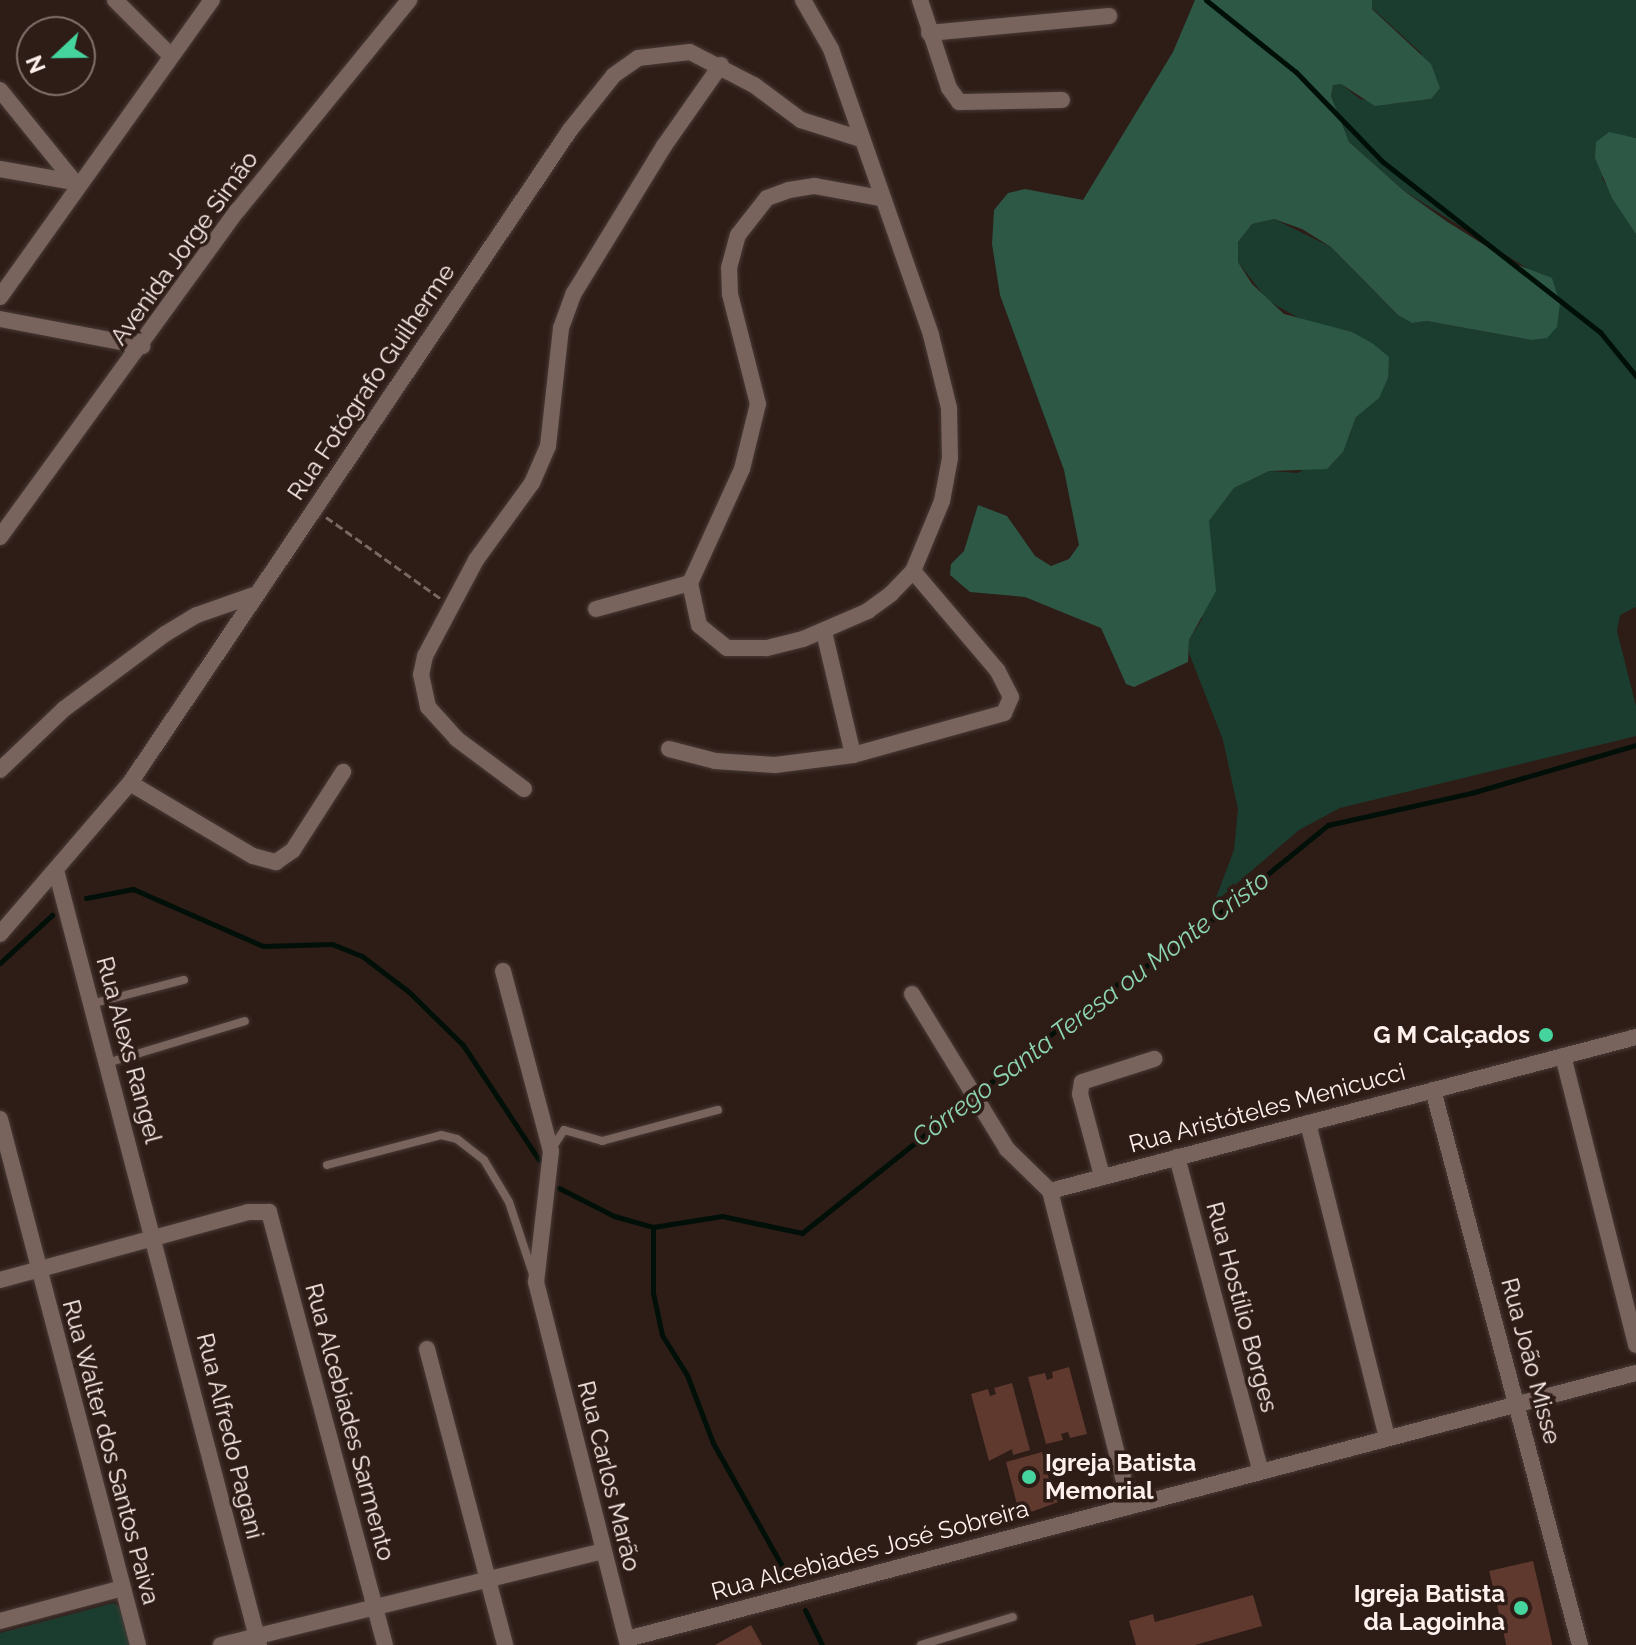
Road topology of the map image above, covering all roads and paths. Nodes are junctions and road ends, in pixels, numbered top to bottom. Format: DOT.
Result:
graph roads {
  1 [pos="115,0"];
  2 [pos="212,0"];
  3 [pos="409,0"];
  4 [pos="803,0"];
  5 [pos="920,0"];
  6 [pos="1109,16"];
  7 [pos="929,33"];
  8 [pos="171,56"];
  9 [pos="721,65"];
  10 [pos="0,90"];
  11 [pos="1062,100"];
  12 [pos="861,139"];
  13 [pos="0,169"];
  14 [pos="75,183"];
  15 [pos="880,198"];
  16 [pos="0,297"];
  17 [pos="0,319"];
  18 [pos="142,346"];
  19 [pos="314,508"];
  20 [pos="1,533"];
  21 [pos="913,571"];
  22 [pos="690,583"];
  23 [pos="254,595"];
  24 [pos="450,605"];
  25 [pos="596,609"];
  26 [pos="824,632"];
  27 [pos="669,749"];
  28 [pos="853,755"];
  29 [pos="0,770"];
  30 [pos="343,772"];
  31 [pos="130,783"];
  32 [pos="524,789"];
  33 [pos="57,874"];
  34 [pos="0,934"];
  35 [pos="503,971"];
  36 [pos="184,980"];
  37 [pos="912,994"];
  38 [pos="91,1004"];
  39 [pos="245,1021"];
  40 [pos="1636,1037"];
  41 [pos="1563,1056"];
  42 [pos="1154,1059"];
  43 [pos="107,1063"];
  44 [pos="1433,1090"];
  45 [pos="718,1110"];
  46 [pos="0,1119"];
  47 [pos="1308,1123"];
  48 [pos="551,1151"];
  49 [pos="1177,1157"];
  50 [pos="327,1165"];
  51 [pos="1102,1176"];
  52 [pos="1050,1191"];
  53 [pos="155,1239"];
  54 [pos="39,1270"];
  55 [pos="0,1280"];
  56 [pos="536,1282"];
  57 [pos="1629,1288"];
  58 [pos="1636,1345"];
  59 [pos="427,1349"];
  60 [pos="1636,1373"];
  61 [pos="1519,1405"];
  62 [pos="1387,1438"];
  63 [pos="1260,1470"];
  64 [pos="1130,1505"];
  65 [pos="603,1551"];
  66 [pos="487,1579"];
  67 [pos="122,1588"];
  68 [pos="375,1607"];
  69 [pos="1013,1617"];
  70 [pos="0,1619"];
  71 [pos="258,1641"];
  72 [pos="628,1642"];
  73 [pos="138,1645"];
  74 [pos="221,1645"];
  75 [pos="385,1645"];
  76 [pos="505,1645"];
  77 [pos="921,1645"];
  78 [pos="1580,1645"];
  1 -- 8 [label="street"];
  2 -- 8 [label="street"];
  3 -- 18 [label="street, Avenida Jorge Simão"];
  4 -- 12 [label="street"];
  5 -- 7 [label="street"];
  6 -- 7 [label="street"];
  7 -- 11 [label="street"];
  8 -- 14 [label="street"];
  9 -- 12 [label="street, Rua Fotógrafo Guilherme"];
  9 -- 19 [label="street, Rua Fotógrafo Guilherme"];
  9 -- 24 [label="street"];
  10 -- 14 [label="street"];
  12 -- 15 [label="street"];
  13 -- 14 [label="street"];
  14 -- 16 [label="street"];
  15 -- 21 [label="street"];
  15 -- 22 [label="street"];
  17 -- 18 [label="street"];
  18 -- 20 [label="street, Avenida Jorge Simão"];
  19 -- 23 [label="street, Rua Fotógrafo Guilherme"];
  19 -- 24 [label="path"];
  21 -- 26 [label="street"];
  21 -- 28 [label="street"];
  22 -- 25 [label="street"];
  22 -- 26 [label="street"];
  23 -- 29 [label="street"];
  23 -- 31 [label="street, Rua Fotógrafo Guilherme"];
  24 -- 32 [label="street"];
  26 -- 28 [label="street"];
  27 -- 28 [label="street"];
  30 -- 31 [label="street"];
  31 -- 33 [label="street, Rua Fotógrafo Guilherme"];
  33 -- 34 [label="street, Rua Fotógrafo Guilherme"];
  33 -- 38 [label="street, Rua Alexs Rangel"];
  35 -- 48 [label="street"];
  36 -- 38 [label="lane"];
  37 -- 52 [label="street"];
  38 -- 43 [label="street, Rua Alexs Rangel"];
  39 -- 43 [label="lane"];
  40 -- 41 [label="street, Rua Aristóteles Menicucci"];
  41 -- 44 [label="street, Rua Aristóteles Menicucci"];
  41 -- 57 [label="street"];
  42 -- 51 [label="street"];
  43 -- 53 [label="street, Rua Alexs Rangel"];
  44 -- 47 [label="street, Rua Aristóteles Menicucci"];
  44 -- 61 [label="street, Rua João Misse"];
  45 -- 48 [label="lane"];
  46 -- 54 [label="street, Rua Walter dos Santos Paiva"];
  47 -- 49 [label="street, Rua Aristóteles Menicucci"];
  47 -- 62 [label="street"];
  48 -- 56 [label="street"];
  49 -- 51 [label="street, Rua Aristóteles Menicucci"];
  49 -- 63 [label="street, Rua Hostílio Borges"];
  50 -- 56 [label="lane"];
  51 -- 52 [label="street, Rua Aristóteles Menicucci"];
  52 -- 64 [label="street"];
  53 -- 54 [label="street"];
  53 -- 68 [label="street, Rua Alcebiades Sarmento"];
  53 -- 71 [label="street, Rua Alfredo Pagani"];
  54 -- 55 [label="street"];
  54 -- 67 [label="street, Rua Walter dos Santos Paiva"];
  56 -- 65 [label="street, Rua Carlos Marão"];
  57 -- 58 [label="street"];
  59 -- 66 [label="street"];
  60 -- 61 [label="street, Rua Alcebiades José Sobreira"];
  61 -- 62 [label="street, Rua Alcebiades José Sobreira"];
  61 -- 78 [label="street, Rua João Misse"];
  62 -- 63 [label="street, Rua Alcebiades José Sobreira"];
  63 -- 64 [label="street, Rua Alcebiades José Sobreira"];
  64 -- 72 [label="street, Rua Alcebiades José Sobreira"];
  65 -- 66 [label="street"];
  65 -- 72 [label="street, Rua Carlos Marão"];
  66 -- 68 [label="street"];
  66 -- 76 [label="street"];
  67 -- 70 [label="street"];
  67 -- 73 [label="street, Rua Walter dos Santos Paiva"];
  68 -- 71 [label="street"];
  68 -- 75 [label="street, Rua Alcebiades Sarmento"];
  69 -- 77 [label="lane"];
  71 -- 74 [label="street"];
}
